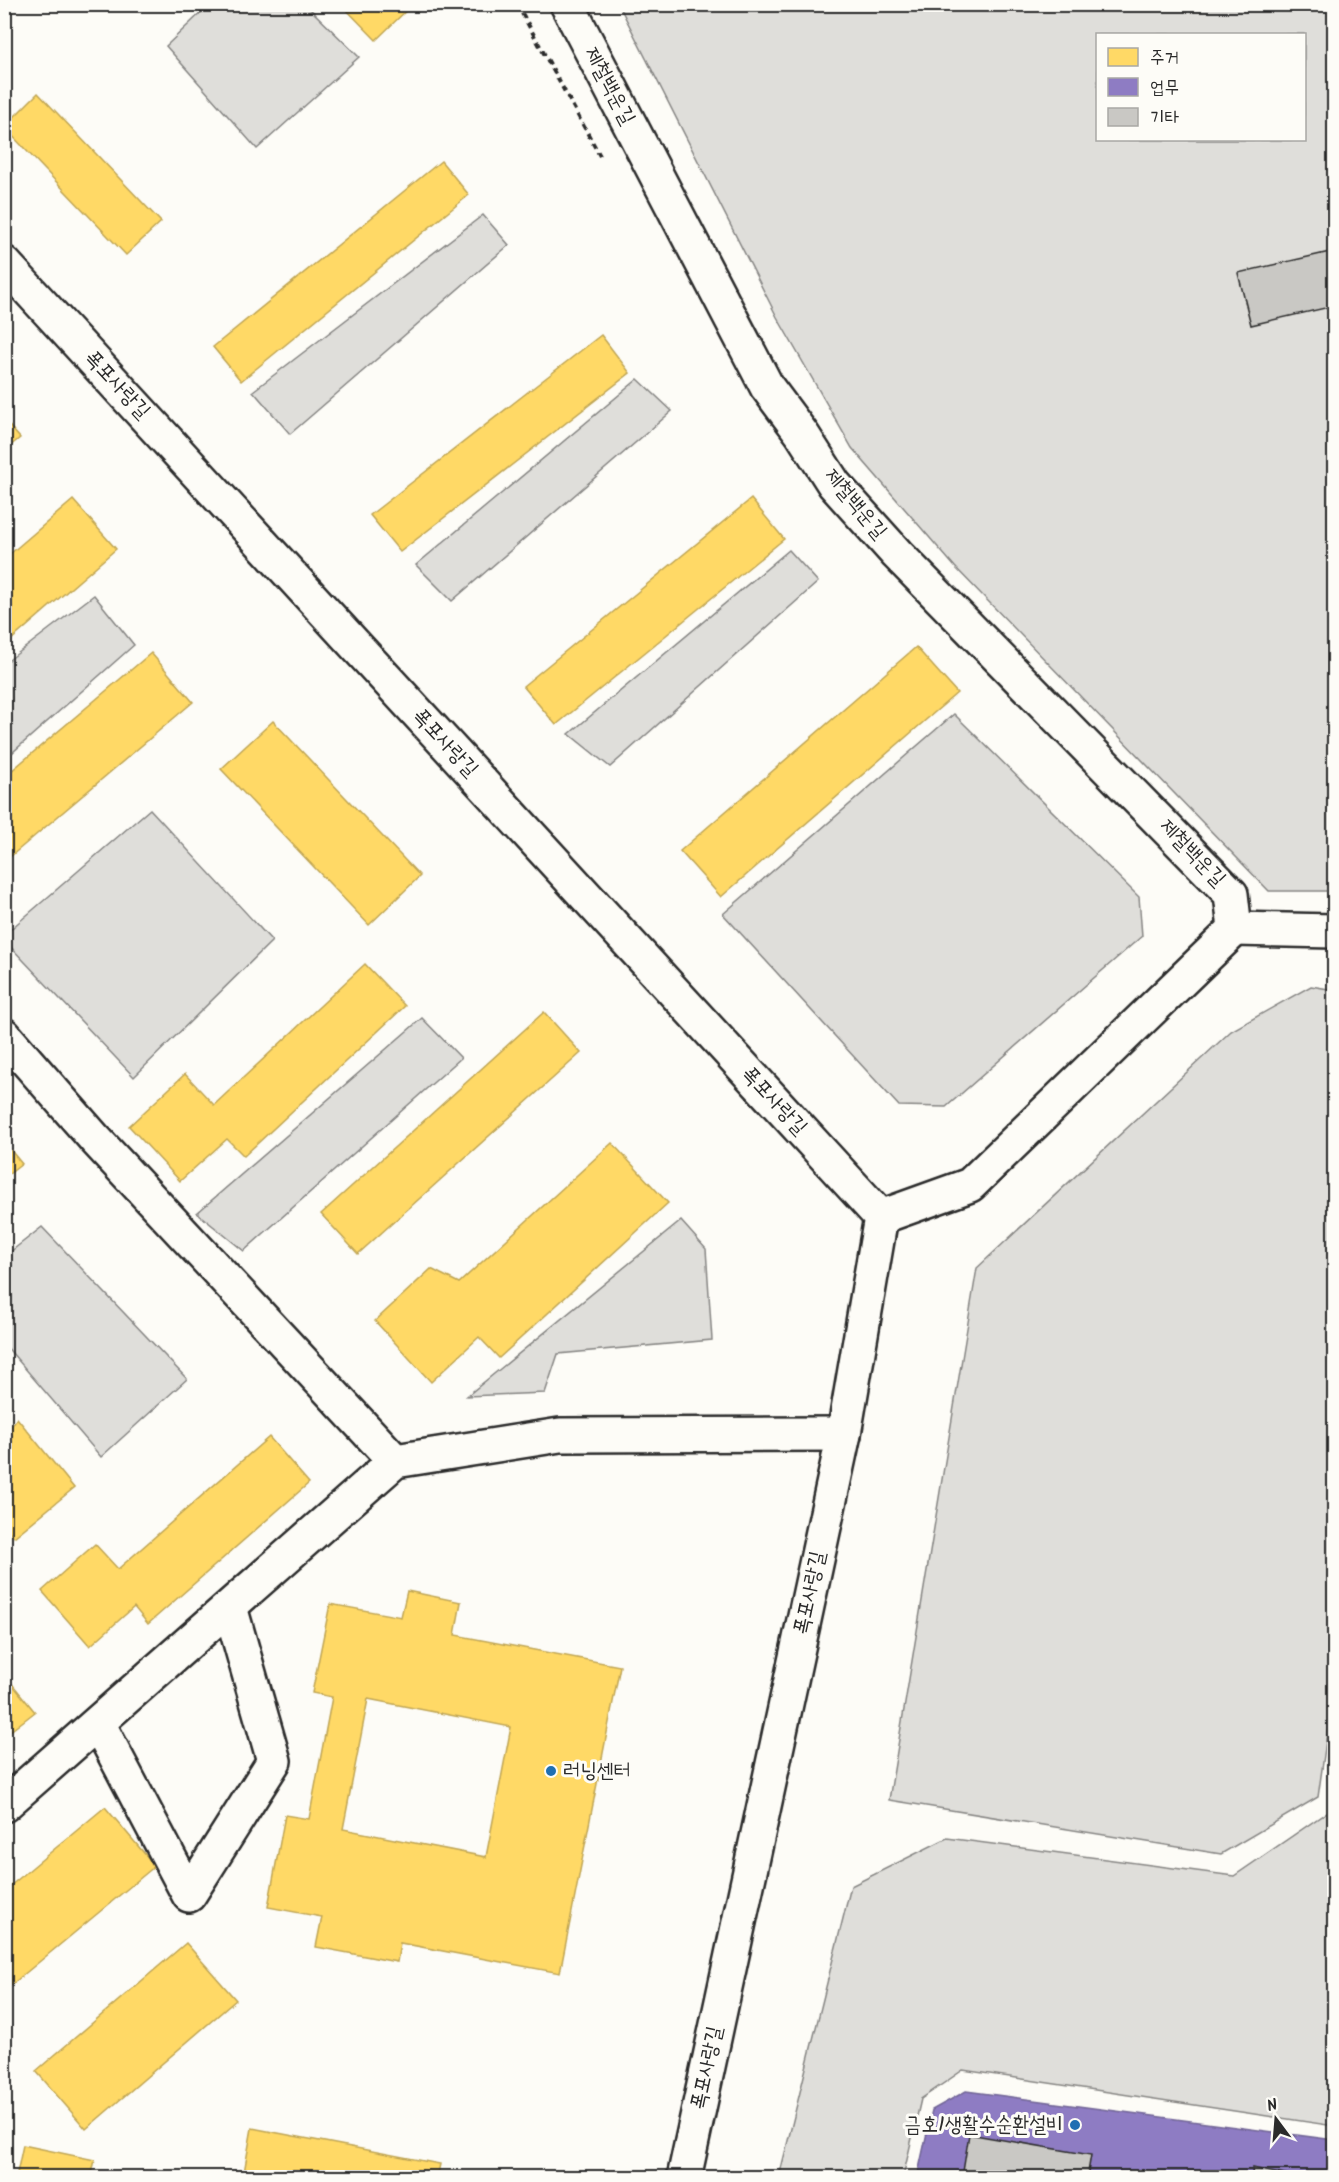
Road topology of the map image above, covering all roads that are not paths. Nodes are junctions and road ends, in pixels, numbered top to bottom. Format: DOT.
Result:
graph roads {
  1 [pos="567,4"];
  2 [pos="4,263"];
  3 [pos="1235,929"];
  4 [pos="1335,932"];
  5 [pos="4,1035"];
  6 [pos="880,1217"];
  7 [pos="844,1434"];
  8 [pos="395,1461"];
  9 [pos="230,1607"];
  10 [pos="98,1723"];
  11 [pos="4,1806"];
  12 [pos="684,2178"];
  1 -- 3 [label="street, 제철백운길"];
  2 -- 6 [label="street, 폭포사랑길"];
  3 -- 4 [label="street"];
  3 -- 6 [label="street"];
  5 -- 8 [label="street"];
  6 -- 7 [label="street, 폭포사랑길"];
  7 -- 8 [label="street"];
  7 -- 12 [label="street, 폭포사랑길"];
  8 -- 9 [label="street"];
  9 -- 10 [label="street"];
  9 -- 10 [label="street"];
  10 -- 11 [label="street"];
}
